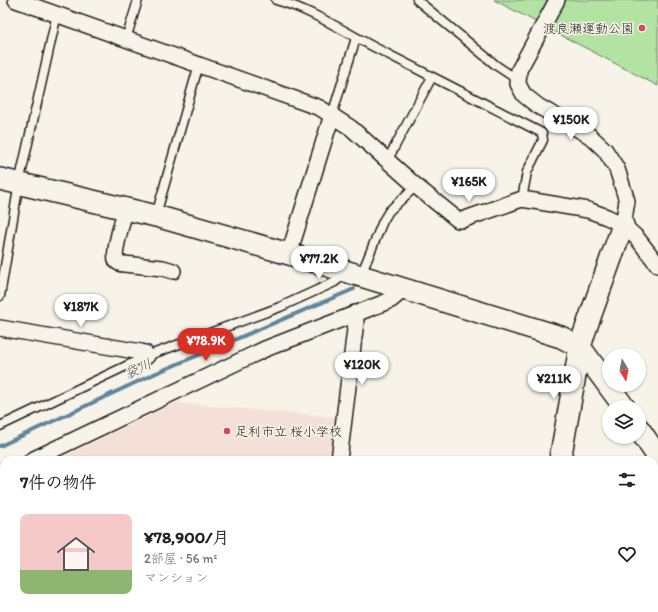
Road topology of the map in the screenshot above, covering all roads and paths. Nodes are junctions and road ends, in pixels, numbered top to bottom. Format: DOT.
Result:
graph roads {
  1 [pos="16,0"];
  2 [pos="138,0"];
  3 [pos="276,0"];
  4 [pos="417,0"];
  5 [pos="557,0"];
  6 [pos="57,14"];
  7 [pos="356,38"];
  8 [pos="126,39"];
  9 [pos="199,64"];
  10 [pos="518,74"];
  11 [pos="432,77"];
  12 [pos="332,115"];
  13 [pos="387,161"];
  14 [pos="9,181"];
  15 [pos="416,186"];
  16 [pos="522,199"];
  17 [pos="126,209"];
  18 [pos="156,216"];
  19 [pos="623,225"];
  20 [pos="290,254"];
  21 [pos="658,265"];
  22 [pos="173,271"];
  23 [pos="352,273"];
  24 [pos="400,288"];
  25 [pos="0,296"];
  26 [pos="355,313"];
  27 [pos="0,328"];
  28 [pos="580,347"];
  29 [pos="147,356"];
  30 [pos="619,400"];
  31 [pos="0,426"];
  32 [pos="646,439"];
  33 [pos="40,456"];
  34 [pos="339,456"];
  35 [pos="561,456"];
  36 [pos="657,456"];
  1 -- 6 [label="street"];
  2 -- 8 [label="lane"];
  3 -- 7 [label="lane"];
  4 -- 10 [label="lane"];
  5 -- 10 [label="street"];
  6 -- 8 [label="street"];
  6 -- 14 [label="lane"];
  7 -- 11 [label="lane"];
  7 -- 12 [label="lane"];
  8 -- 9 [label="street"];
  9 -- 12 [label="street"];
  9 -- 18 [label="lane"];
  10 -- 19 [label="street"];
  11 -- 13 [label="lane"];
  11 -- 16 [label="lane"];
  12 -- 13 [label="street"];
  12 -- 20 [label="street"];
  13 -- 15 [label="street"];
  14 -- 17 [label="street"];
  14 -- 25 [label="lane"];
  15 -- 16 [label="street"];
  15 -- 23 [label="lane"];
  16 -- 19 [label="street"];
  17 -- 18 [label="street"];
  17 -- 22 [label="street"];
  18 -- 20 [label="street"];
  19 -- 21 [label="street"];
  19 -- 28 [label="street"];
  20 -- 23 [label="street"];
  23 -- 24 [label="street"];
  23 -- 29 [label="lane"];
  24 -- 26 [label="street"];
  24 -- 28 [label="street"];
  26 -- 33 [label="street"];
  26 -- 34 [label="street"];
  27 -- 29 [label="street"];
  28 -- 30 [label="street"];
  28 -- 35 [label="street"];
  29 -- 31 [label="lane"];
  32 -- 36 [label="street"];
}
